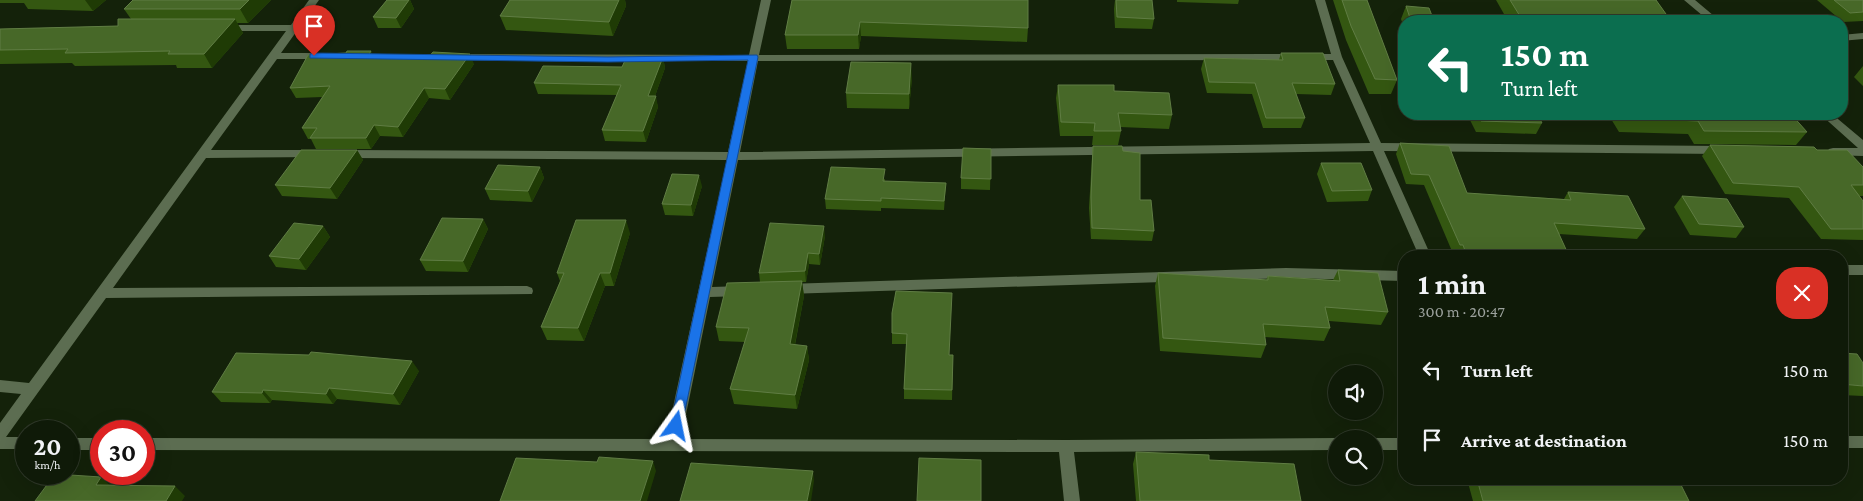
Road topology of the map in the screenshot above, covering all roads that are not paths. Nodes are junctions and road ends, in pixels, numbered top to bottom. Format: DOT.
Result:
graph roads {
  1 [pos="314,0"];
  2 [pos="766,0"];
  3 [pos="1320,0"];
  4 [pos="1689,0"];
  5 [pos="1708,15"];
  6 [pos="218,28"];
  7 [pos="294,28"];
  8 [pos="1863,36"];
  9 [pos="1848,37"];
  10 [pos="274,56"];
  11 [pos="333,56"];
  12 [pos="362,57"];
  13 [pos="754,57"];
  14 [pos="1337,57"];
  15 [pos="1832,120"];
  16 [pos="1863,146"];
  17 [pos="1376,147"];
  18 [pos="1734,151"];
  19 [pos="1823,152"];
  20 [pos="1863,152"];
  21 [pos="204,154"];
  22 [pos="733,156"];
  23 [pos="1422,250"];
  24 [pos="1848,270"];
  25 [pos="1863,270"];
  26 [pos="1398,276"];
  27 [pos="754,290"];
  28 [pos="773,290"];
  29 [pos="527,291"];
  30 [pos="704,292"];
  31 [pos="102,293"];
  32 [pos="0,386"];
  33 [pos="33,389"];
  34 [pos="0,434"];
  35 [pos="1848,442"];
  36 [pos="1863,442"];
  37 [pos="0,443"];
  38 [pos="15,443"];
  39 [pos="155,444"];
  40 [pos="1328,444"];
  41 [pos="1383,444"];
  42 [pos="1398,444"];
  43 [pos="672,445"];
  44 [pos="1066,446"];
  45 [pos="1072,501"];
  1 -- 7 [label="street"];
  2 -- 13 [label="street"];
  3 -- 14 [label="street"];
  4 -- 5 [label="street"];
  6 -- 7 [label="street"];
  7 -- 10 [label="street"];
  8 -- 9 [label="street"];
  10 -- 11 [label="street"];
  10 -- 21 [label="street"];
  12 -- 13 [label="street"];
  13 -- 14 [label="street"];
  13 -- 22 [label="street"];
  14 -- 17 [label="street"];
  15 -- 16 [label="street"];
  17 -- 18 [label="street"];
  17 -- 22 [label="street"];
  17 -- 23 [label="street"];
  19 -- 20 [label="street"];
  21 -- 22 [label="street"];
  21 -- 31 [label="street"];
  22 -- 30 [label="street"];
  24 -- 25 [label="street"];
  26 -- 28 [label="street"];
  27 -- 30 [label="street"];
  29 -- 31 [label="street"];
  30 -- 43 [label="street"];
  31 -- 33 [label="street"];
  32 -- 33 [label="street"];
  33 -- 34 [label="street"];
  35 -- 36 [label="street"];
  37 -- 38 [label="street"];
  39 -- 43 [label="street"];
  40 -- 44 [label="street"];
  41 -- 42 [label="street"];
  43 -- 44 [label="street"];
  44 -- 45 [label="street"];
}
